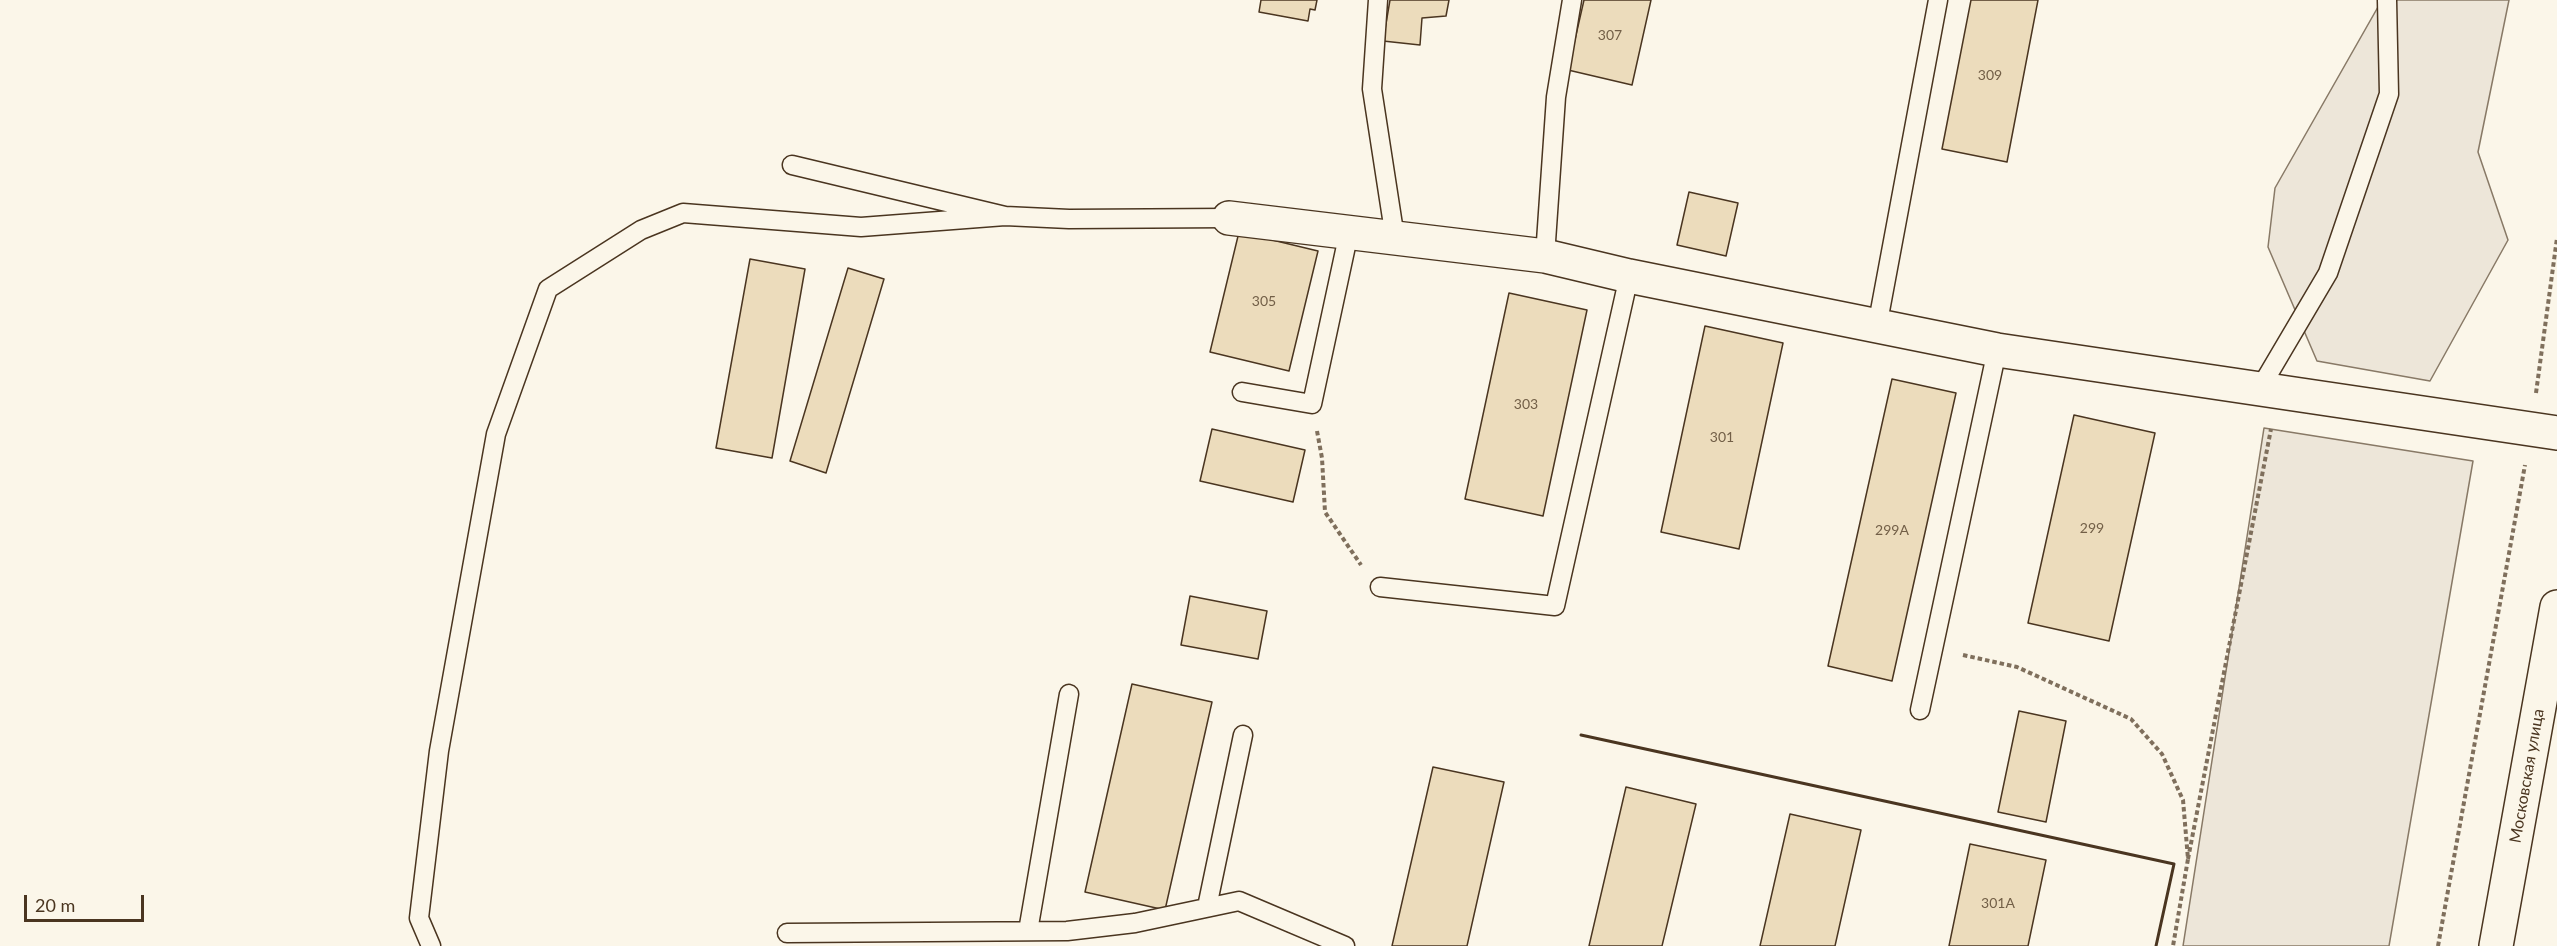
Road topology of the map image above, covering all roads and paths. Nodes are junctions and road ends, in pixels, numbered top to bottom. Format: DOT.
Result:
graph roads {
  1 [pos="1378,0"];
  2 [pos="1572,0"];
  3 [pos="1938,0"];
  4 [pos="2387,0"];
  5 [pos="792,165"];
  6 [pos="1005,216"];
  7 [pos="1229,218"];
  8 [pos="1349,232"];
  9 [pos="1395,238"];
  10 [pos="2557,238"];
  11 [pos="1545,256"];
  12 [pos="1629,276"];
  13 [pos="1877,327"];
  14 [pos="1997,350"];
  15 [pos="2268,391"];
  16 [pos="1242,392"];
  17 [pos="1312,404"];
  18 [pos="2544,432"];
  19 [pos="1380,587"];
  20 [pos="2557,607"];
  21 [pos="1933,648"];
  22 [pos="1069,694"];
  23 [pos="1920,710"];
  24 [pos="1243,735"];
  25 [pos="2188,859"];
  26 [pos="1207,907"];
  27 [pos="1028,931"];
  28 [pos="787,933"];
  29 [pos="431,946"];
  30 [pos="1345,946"];
  31 [pos="2173,946"];
  32 [pos="2438,946"];
  33 [pos="2496,946"];
  1 -- 9 [label="lane"];
  2 -- 11 [label="lane"];
  3 -- 13 [label="lane"];
  4 -- 15 [label="lane"];
  5 -- 6 [label="lane"];
  6 -- 7 [label="lane"];
  6 -- 29 [label="lane"];
  7 -- 8 [label="street"];
  8 -- 9 [label="street"];
  8 -- 17 [label="lane"];
  9 -- 11 [label="street"];
  10 -- 18 [label="path"];
  11 -- 12 [label="street"];
  12 -- 13 [label="street"];
  12 -- 19 [label="lane"];
  13 -- 14 [label="street"];
  14 -- 15 [label="street"];
  14 -- 21 [label="lane"];
  15 -- 18 [label="street"];
  15 -- 25 [label="path"];
  16 -- 17 [label="lane"];
  17 -- 19 [label="path"];
  18 -- 32 [label="path"];
  20 -- 33 [label="street, Московская улица"];
  21 -- 23 [label="lane"];
  21 -- 25 [label="path"];
  22 -- 27 [label="lane"];
  24 -- 26 [label="lane"];
  25 -- 31 [label="path"];
  26 -- 27 [label="lane"];
  26 -- 30 [label="lane"];
  27 -- 28 [label="lane"];
}
